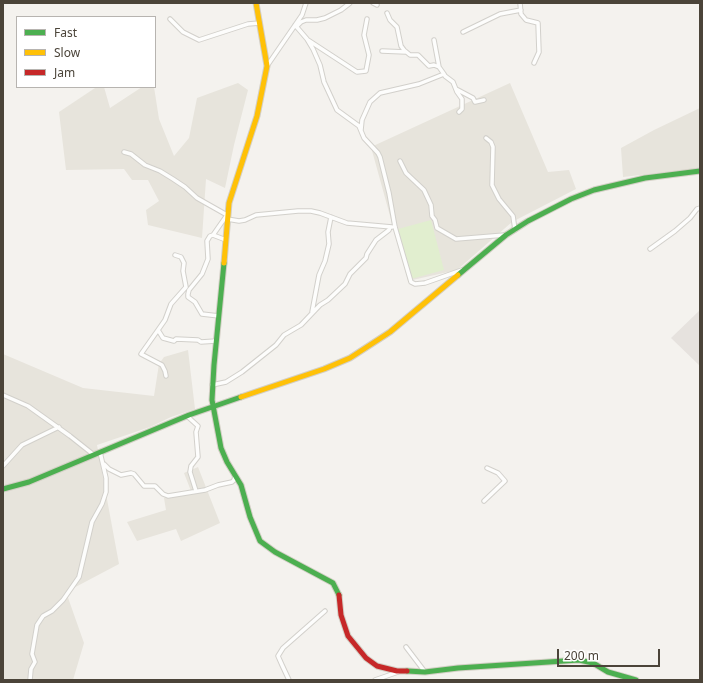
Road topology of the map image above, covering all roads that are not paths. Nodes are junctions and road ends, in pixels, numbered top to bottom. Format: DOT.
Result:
graph roads {
  1 [pos="256,3"];
  2 [pos="306,3"];
  3 [pos="350,3"];
  4 [pos="373,3"];
  5 [pos="520,3"];
  6 [pos="377,5"];
  7 [pos="521,10"];
  8 [pos="387,13"];
  9 [pos="170,19"];
  10 [pos="367,19"];
  11 [pos="260,23"];
  12 [pos="296,25"];
  13 [pos="463,32"];
  14 [pos="307,39"];
  15 [pos="434,40"];
  16 [pos="382,52"];
  17 [pos="406,52"];
  18 [pos="534,63"];
  19 [pos="267,66"];
  20 [pos="439,67"];
  21 [pos="444,74"];
  22 [pos="456,90"];
  23 [pos="484,100"];
  24 [pos="459,112"];
  25 [pos="361,131"];
  26 [pos="486,138"];
  27 [pos="124,152"];
  28 [pos="400,161"];
  29 [pos="700,171"];
  30 [pos="700,208"];
  31 [pos="227,217"];
  32 [pos="331,217"];
  33 [pos="390,227"];
  34 [pos="395,227"];
  35 [pos="515,230"];
  36 [pos="213,235"];
  37 [pos="506,235"];
  38 [pos="226,240"];
  39 [pos="650,249"];
  40 [pos="175,254"];
  41 [pos="465,270"];
  42 [pos="312,312"];
  43 [pos="219,316"];
  44 [pos="158,330"];
  45 [pos="216,341"];
  46 [pos="166,376"];
  47 [pos="212,385"];
  48 [pos="3,395"];
  49 [pos="213,407"];
  50 [pos="186,416"];
  51 [pos="59,427"];
  52 [pos="100,452"];
  53 [pos="94,455"];
  54 [pos="103,463"];
  55 [pos="3,466"];
  56 [pos="487,468"];
  57 [pos="236,476"];
  58 [pos="3,489"];
  59 [pos="196,491"];
  60 [pos="484,501"];
  61 [pos="325,611"];
  62 [pos="406,647"];
  63 [pos="398,672"];
  64 [pos="425,672"];
  65 [pos="30,680"];
  66 [pos="289,680"];
  67 [pos="375,680"];
  68 [pos="636,680"];
  1 -- 11 [label="street"];
  2 -- 12 [label="street"];
  3 -- 12 [label="street"];
  4 -- 6 [label="street"];
  5 -- 7 [label="street"];
  7 -- 13 [label="street"];
  7 -- 18 [label="street"];
  8 -- 17 [label="street"];
  9 -- 11 [label="street"];
  10 -- 14 [label="street"];
  11 -- 19 [label="street"];
  12 -- 14 [label="street"];
  12 -- 19 [label="street"];
  14 -- 25 [label="street"];
  15 -- 20 [label="street"];
  16 -- 17 [label="street"];
  17 -- 20 [label="street"];
  19 -- 31 [label="street"];
  20 -- 21 [label="street"];
  21 -- 22 [label="street"];
  21 -- 25 [label="street"];
  22 -- 23 [label="street"];
  22 -- 24 [label="street"];
  25 -- 34 [label="street"];
  26 -- 35 [label="street"];
  27 -- 31 [label="street"];
  28 -- 37 [label="street"];
  29 -- 35 [label="street"];
  30 -- 39 [label="street"];
  31 -- 32 [label="street"];
  31 -- 36 [label="street"];
  31 -- 38 [label="street"];
  32 -- 33 [label="street"];
  32 -- 42 [label="street"];
  33 -- 34 [label="street"];
  33 -- 42 [label="street"];
  34 -- 41 [label="street"];
  35 -- 37 [label="street"];
  36 -- 38 [label="street"];
  36 -- 43 [label="street"];
  37 -- 41 [label="street"];
  38 -- 43 [label="street"];
  40 -- 44 [label="street"];
  41 -- 49 [label="street"];
  42 -- 47 [label="street"];
  43 -- 45 [label="street"];
  44 -- 45 [label="street"];
  44 -- 46 [label="street"];
  45 -- 47 [label="street"];
  47 -- 49 [label="street"];
  48 -- 51 [label="street"];
  49 -- 50 [label="street"];
  49 -- 57 [label="street"];
  50 -- 52 [label="street"];
  50 -- 59 [label="street"];
  51 -- 53 [label="street"];
  51 -- 55 [label="street"];
  52 -- 53 [label="street"];
  52 -- 54 [label="street"];
  53 -- 58 [label="street"];
  54 -- 59 [label="street"];
  54 -- 65 [label="street"];
  56 -- 60 [label="street"];
  57 -- 59 [label="street"];
  57 -- 63 [label="street"];
  61 -- 66 [label="street"];
  62 -- 64 [label="street"];
  63 -- 64 [label="street"];
  63 -- 67 [label="street"];
  64 -- 68 [label="street"];
}
